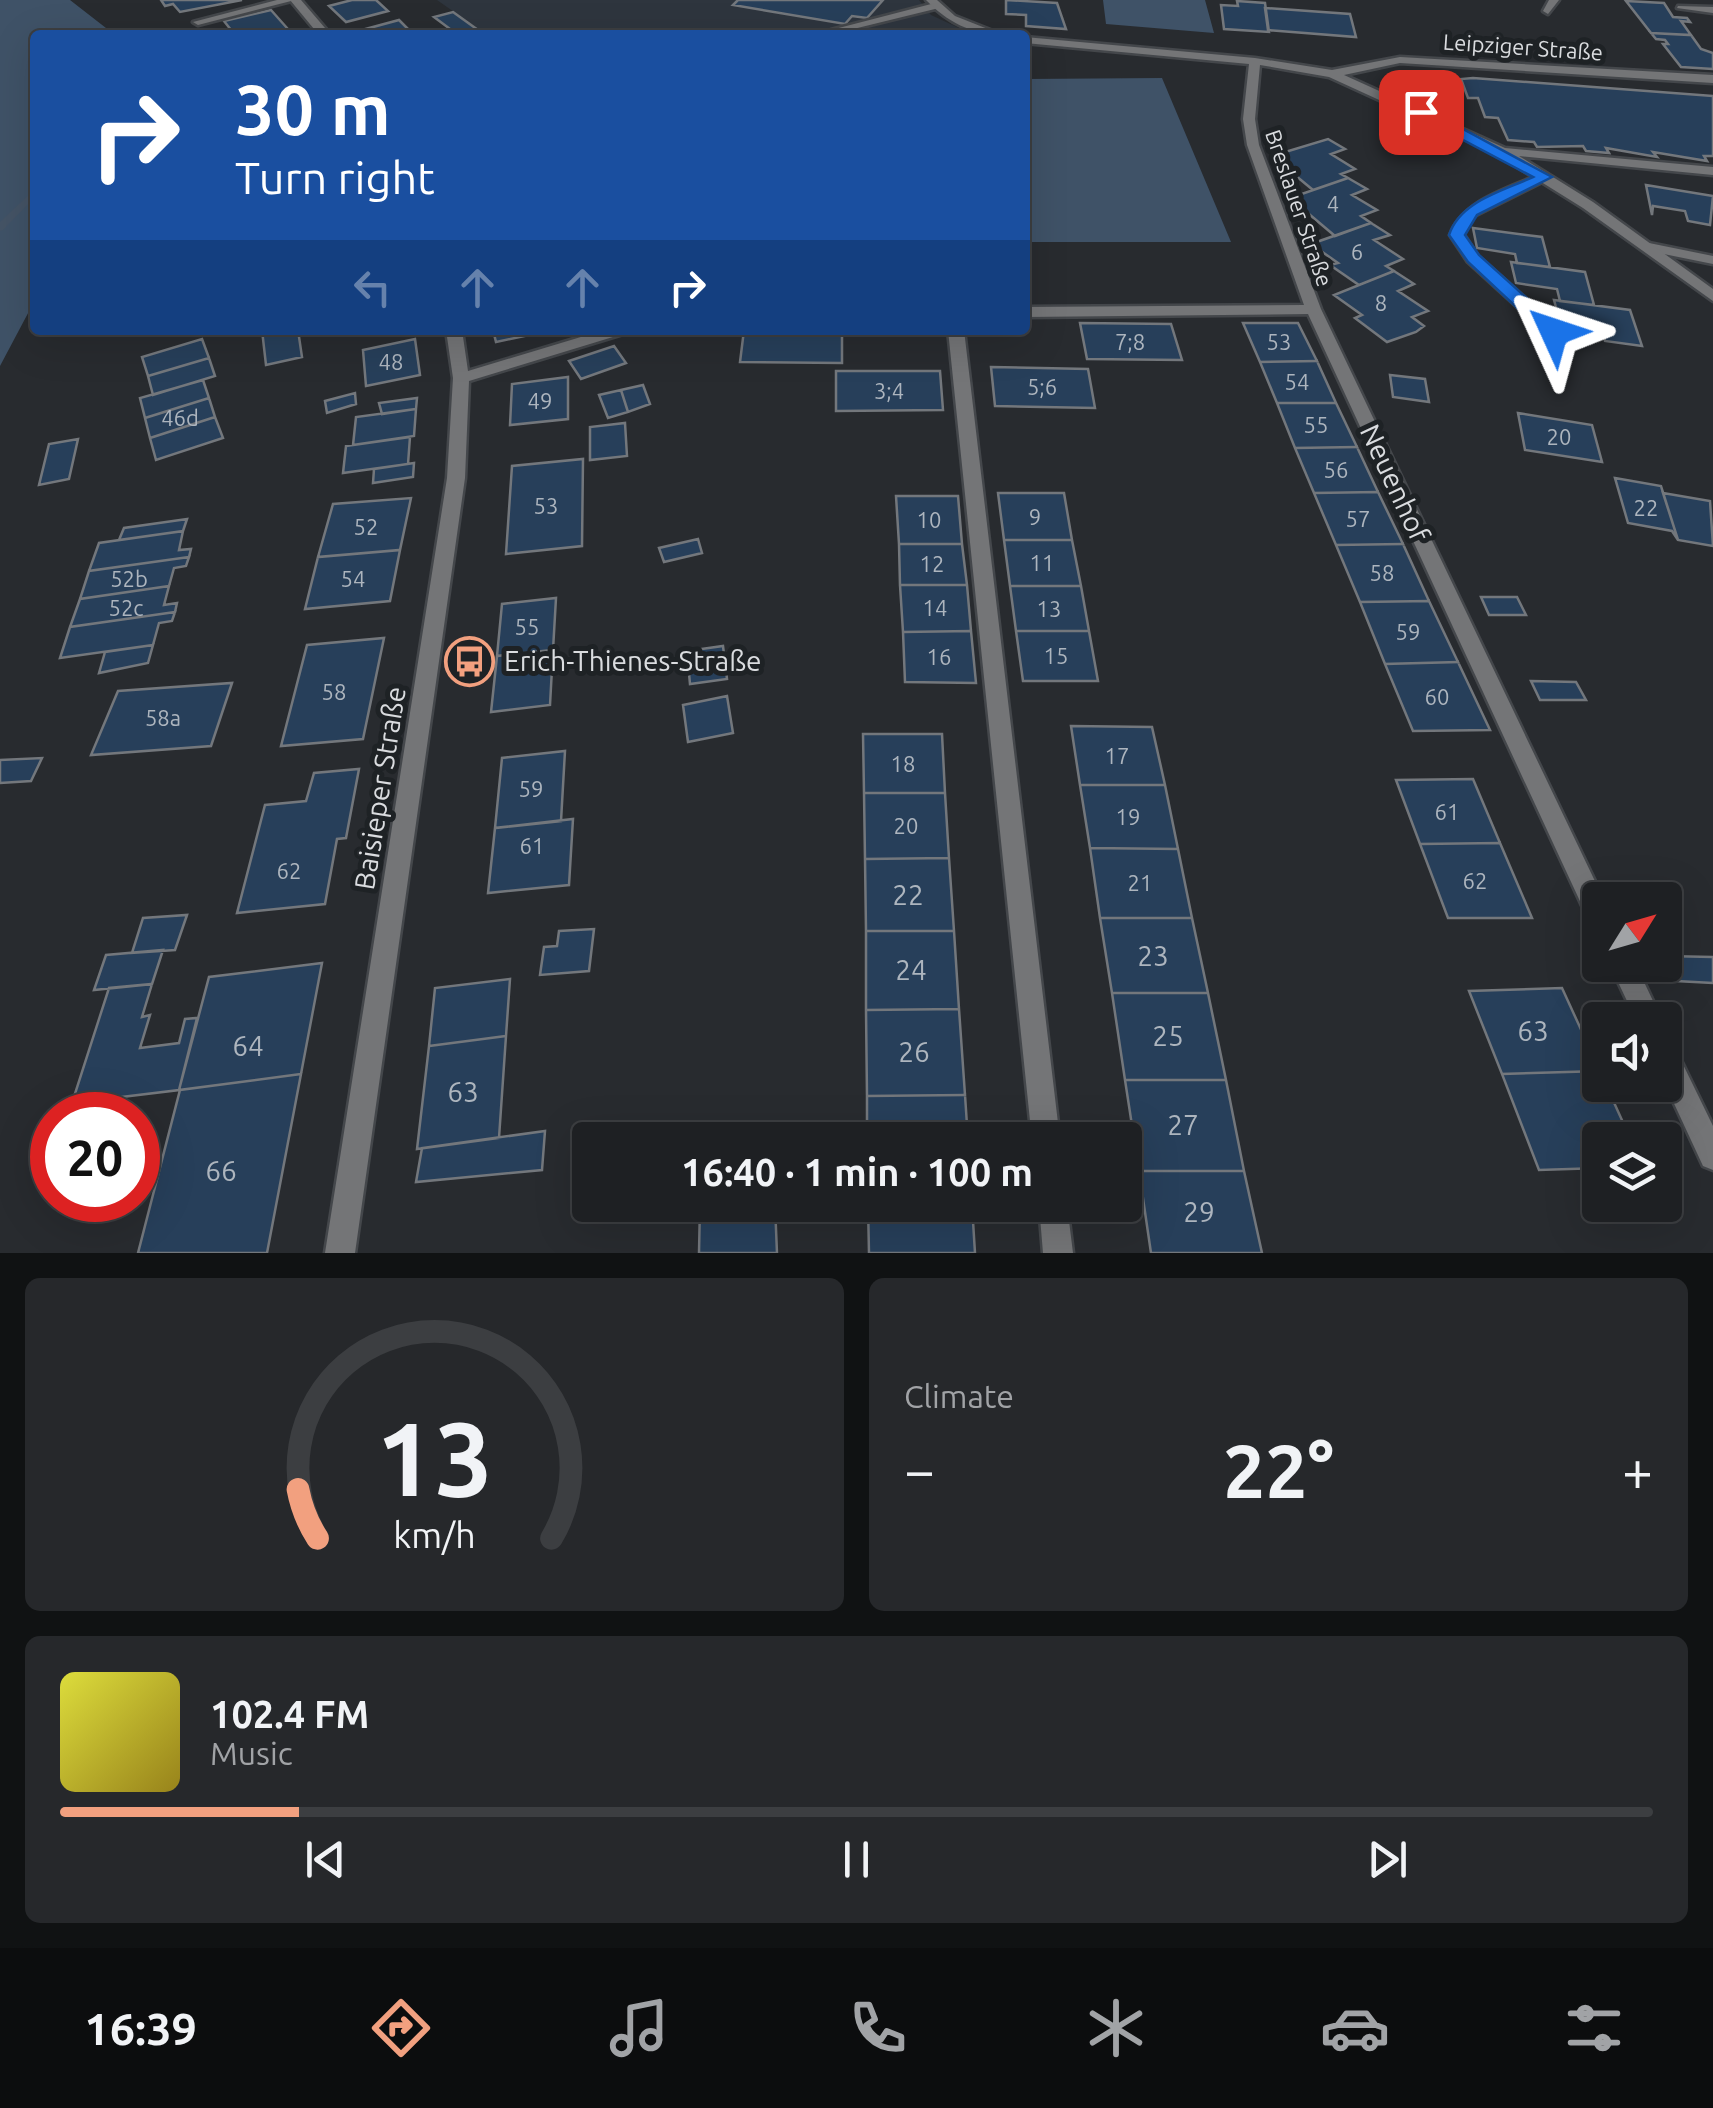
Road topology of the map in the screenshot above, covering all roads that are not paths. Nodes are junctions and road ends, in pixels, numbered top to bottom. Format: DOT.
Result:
graph roads {
  1 [pos="293,0"];
  2 [pos="933,3"];
  3 [pos="1682,8"];
  4 [pos="1713,10"];
  5 [pos="198,22"];
  6 [pos="320,30"];
  7 [pos="838,30"];
  8 [pos="982,30"];
  9 [pos="1030,40"];
  10 [pos="1255,60"];
  11 [pos="1332,74"];
  12 [pos="1713,79"];
  13 [pos="1500,150"];
  14 [pos="1713,170"];
  15 [pos="1545,177"];
  16 [pos="1649,247"];
  17 [pos="1713,260"];
  18 [pos="1713,296"];
  19 [pos="1313,309"];
  20 [pos="1030,312"];
  21 [pos="1554,332"];
  22 [pos="455,335"];
  23 [pos="605,335"];
  24 [pos="957,335"];
  25 [pos="461,378"];
  26 [pos="1583,882"];
  27 [pos="1682,1090"];
  28 [pos="1044,1122"];
  29 [pos="1713,1156"];
  30 [pos="1055,1222"];
  31 [pos="340,1253"];
  32 [pos="1058,1253"];
  1 -- 5 [label="street"];
  1 -- 6 [label="street"];
  2 -- 7 [label="street"];
  2 -- 8 [label="street"];
  3 -- 4 [label="street"];
  9 -- 10 [label="street"];
  10 -- 11 [label="street"];
  10 -- 19 [label="street, Breslauer Straße"];
  11 -- 12 [label="street, Leipziger Straße"];
  11 -- 13 [label="street"];
  13 -- 14 [label="street"];
  13 -- 15 [label="street"];
  15 -- 16 [label="street"];
  15 -- 21 [label="street"];
  16 -- 17 [label="street"];
  16 -- 18 [label="street"];
  19 -- 20 [label="street"];
  19 -- 26 [label="street, Neuenhof"];
  22 -- 25 [label="street, Baisieper Straße"];
  23 -- 25 [label="street"];
  24 -- 28 [label="street"];
  25 -- 31 [label="street, Baisieper Straße"];
  27 -- 29 [label="street"];
  30 -- 32 [label="street"];
}
